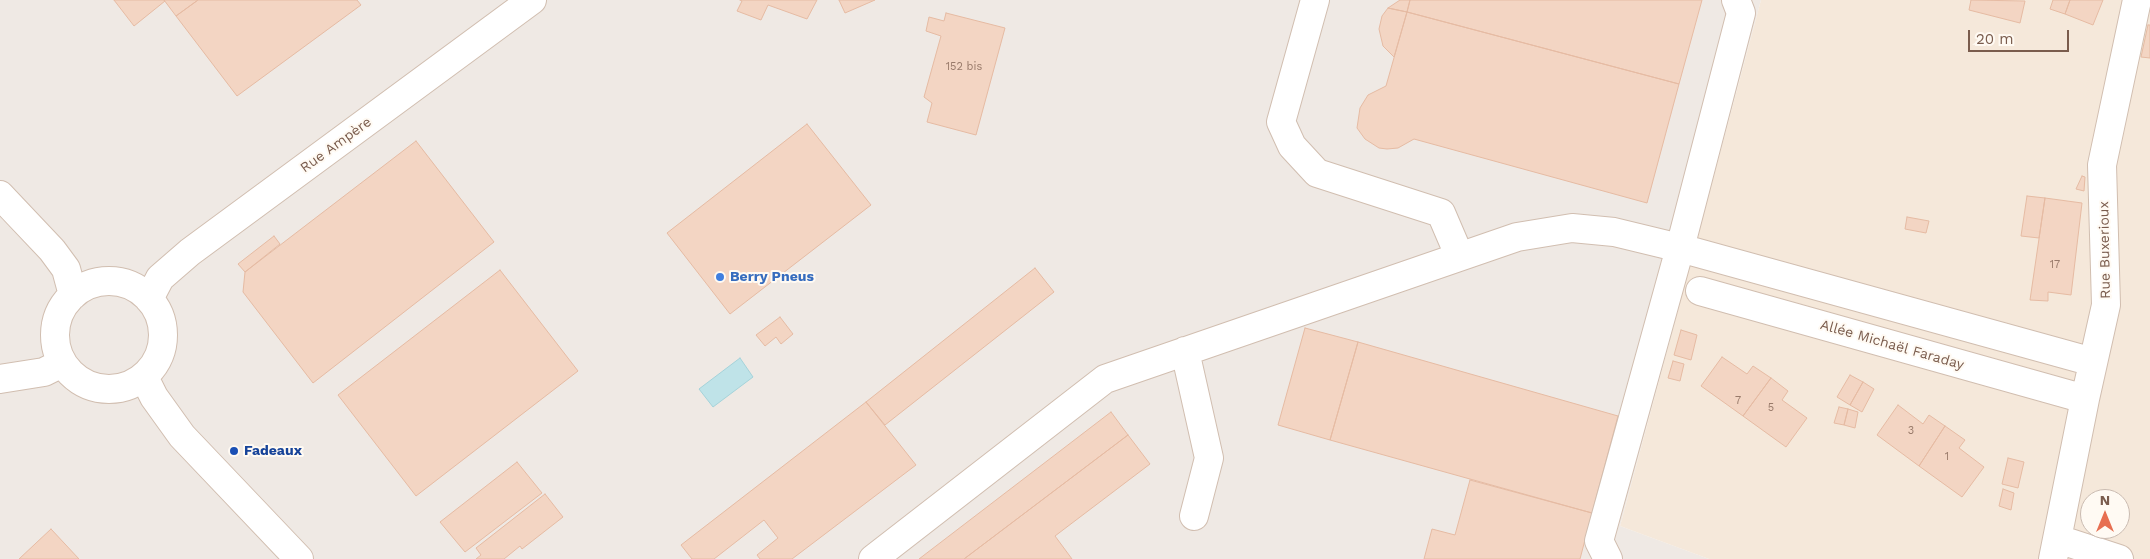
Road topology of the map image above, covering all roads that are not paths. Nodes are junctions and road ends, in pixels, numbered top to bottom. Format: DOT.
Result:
graph roads {
  1 [pos="532,0"];
  2 [pos="1314,0"];
  3 [pos="1736,0"];
  4 [pos="2137,0"];
  5 [pos="0,195"];
  6 [pos="1680,248"];
  7 [pos="1459,255"];
  8 [pos="1700,291"];
  9 [pos="73,295"];
  10 [pos="149,299"];
  11 [pos="1185,351"];
  12 [pos="2093,362"];
  13 [pos="62,363"];
  14 [pos="144,377"];
  15 [pos="0,379"];
  16 [pos="2085,399"];
  17 [pos="1194,516"];
  18 [pos="2055,549"];
  19 [pos="299,559"];
  20 [pos="873,559"];
  21 [pos="1608,559"];
  22 [pos="2119,559"];
  1 -- 10 [label="street, Rue Ampère"];
  2 -- 7 [label="street"];
  3 -- 6 [label="street"];
  4 -- 12 [label="street, Rue Buxerioux"];
  5 -- 9 [label="street"];
  6 -- 7 [label="street"];
  6 -- 12 [label="street"];
  6 -- 21 [label="street"];
  7 -- 11 [label="street"];
  8 -- 16 [label="street, Allée Michaël Faraday"];
  9 -- 10 [label="street"];
  9 -- 13 [label="street"];
  10 -- 14 [label="street"];
  11 -- 17 [label="street"];
  11 -- 20 [label="street"];
  12 -- 16 [label="street, Rue Buxerioux"];
  13 -- 14 [label="street"];
  13 -- 15 [label="street"];
  14 -- 19 [label="street"];
  16 -- 18 [label="street, Rue Buxerioux"];
  18 -- 22 [label="street"];
}
